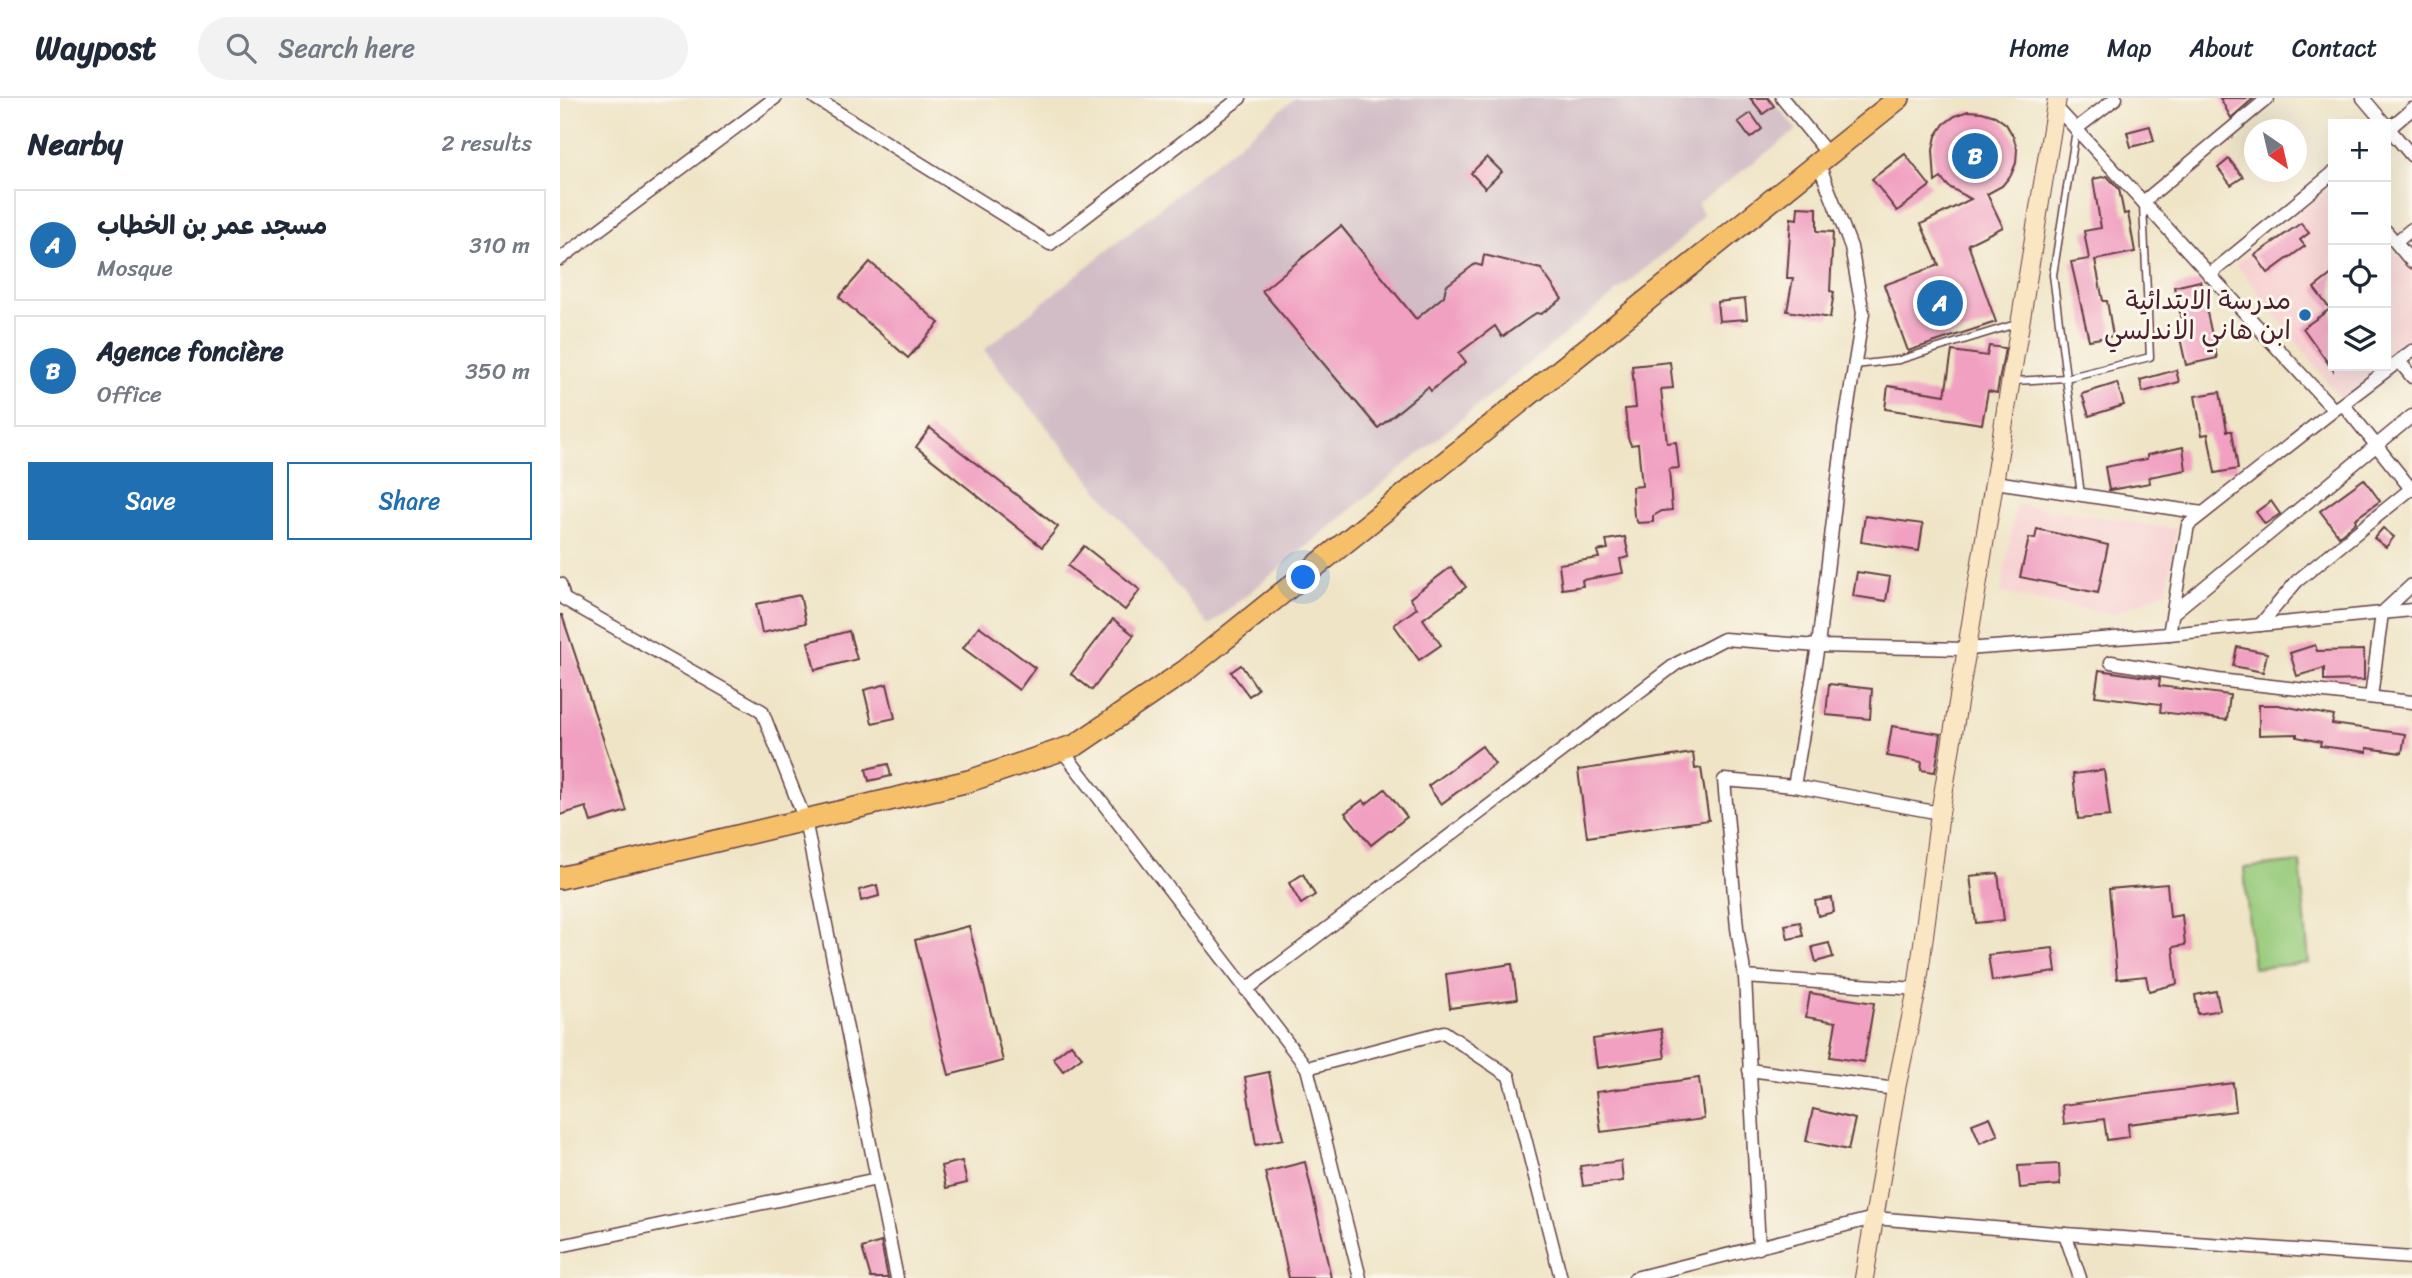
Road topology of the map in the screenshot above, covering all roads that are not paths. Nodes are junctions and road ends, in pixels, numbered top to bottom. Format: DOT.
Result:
graph roads {
  1 [pos="775,98"];
  2 [pos="815,98"];
  3 [pos="1240,98"];
  4 [pos="1782,98"];
  5 [pos="1899,98"];
  6 [pos="2116,98"];
  7 [pos="2268,98"];
  8 [pos="2363,98"];
  9 [pos="2056,102"];
  10 [pos="2412,109"];
  11 [pos="2380,119"];
  12 [pos="2391,124"];
  13 [pos="2076,129"];
  14 [pos="2391,133"];
  15 [pos="2412,156"];
  16 [pos="1823,158"];
  17 [pos="2328,177"];
  18 [pos="2143,202"];
  19 [pos="2412,229"];
  20 [pos="2391,236"];
  21 [pos="2396,242"];
  22 [pos="560,259"];
  23 [pos="2412,262"];
  24 [pos="2209,275"];
  25 [pos="2022,322"];
  26 [pos="2412,351"];
  27 [pos="2399,362"];
  28 [pos="1855,365"];
  29 [pos="2412,377"];
  30 [pos="2066,378"];
  31 [pos="2012,382"];
  32 [pos="2338,407"];
  33 [pos="2412,416"];
  34 [pos="2376,446"];
  35 [pos="1994,482"];
  36 [pos="2412,489"];
  37 [pos="2081,495"];
  38 [pos="2203,513"];
  39 [pos="560,585"];
  40 [pos="2412,585"];
  41 [pos="2412,610"];
  42 [pos="2173,613"];
  43 [pos="2382,613"];
  44 [pos="2260,625"];
  45 [pos="2169,634"];
  46 [pos="1818,646"];
  47 [pos="1966,649"];
  48 [pos="2111,662"];
  49 [pos="2371,697"];
  50 [pos="2412,702"];
  51 [pos="1062,750"];
  52 [pos="1794,786"];
  53 [pos="1940,813"];
  54 [pos="805,820"];
  55 [pos="560,878"];
  56 [pos="1745,977"];
  57 [pos="1917,989"];
  58 [pos="1246,990"];
  59 [pos="1307,1069"];
  60 [pos="1749,1070"];
  61 [pos="1896,1089"];
  62 [pos="877,1179"];
  63 [pos="1874,1217"];
  64 [pos="2064,1234"];
  65 [pos="560,1246"];
  66 [pos="1759,1248"];
  67 [pos="2412,1258"];
  68 [pos="1643,1277"];
  69 [pos="897,1278"];
  70 [pos="1360,1278"];
  71 [pos="1561,1278"];
  72 [pos="1864,1278"];
  73 [pos="2080,1278"];
  1 -- 22 [label="street"];
  2 -- 3 [label="street"];
  4 -- 16 [label="street"];
  5 -- 16 [label="main road"];
  6 -- 13 [label="street"];
  7 -- 18 [label="street"];
  8 -- 11 [label="street"];
  9 -- 13 [label="street"];
  9 -- 25 [label="main road"];
  10 -- 12 [label="street"];
  13 -- 18 [label="street"];
  13 -- 30 [label="lane"];
  14 -- 15 [label="street"];
  16 -- 28 [label="street"];
  16 -- 51 [label="main road"];
  17 -- 24 [label="street"];
  18 -- 24 [label="street"];
  18 -- 30 [label="lane"];
  19 -- 21 [label="street"];
  20 -- 21 [label="street"];
  21 -- 23 [label="street"];
  24 -- 32 [label="street"];
  25 -- 28 [label="lane"];
  25 -- 31 [label="main road"];
  26 -- 27 [label="street"];
  27 -- 29 [label="street"];
  27 -- 32 [label="street"];
  28 -- 46 [label="street"];
  30 -- 31 [label="lane"];
  30 -- 37 [label="lane"];
  31 -- 35 [label="main road"];
  32 -- 34 [label="street"];
  32 -- 38 [label="street"];
  33 -- 34 [label="street"];
  34 -- 36 [label="street"];
  34 -- 42 [label="street"];
  35 -- 37 [label="street"];
  35 -- 47 [label="main road"];
  36 -- 44 [label="street"];
  37 -- 38 [label="street"];
  38 -- 42 [label="street"];
  39 -- 54 [label="street"];
  40 -- 43 [label="street"];
  41 -- 43 [label="street"];
  42 -- 45 [label="street"];
  43 -- 44 [label="street"];
  43 -- 49 [label="street"];
  44 -- 45 [label="street"];
  45 -- 47 [label="street"];
  46 -- 47 [label="street"];
  46 -- 52 [label="street"];
  46 -- 58 [label="street"];
  47 -- 53 [label="main road"];
  48 -- 49 [label="street"];
  49 -- 50 [label="street"];
  51 -- 54 [label="main road"];
  51 -- 58 [label="street"];
  52 -- 53 [label="street"];
  52 -- 56 [label="street"];
  53 -- 57 [label="main road"];
  54 -- 55 [label="main road"];
  54 -- 62 [label="street"];
  56 -- 57 [label="street"];
  56 -- 60 [label="street"];
  57 -- 61 [label="main road"];
  58 -- 59 [label="street"];
  59 -- 70 [label="street"];
  59 -- 71 [label="street"];
  60 -- 61 [label="street"];
  60 -- 66 [label="street"];
  61 -- 63 [label="main road"];
  62 -- 65 [label="street"];
  62 -- 69 [label="street"];
  63 -- 64 [label="street"];
  63 -- 66 [label="street"];
  63 -- 72 [label="main road"];
  64 -- 67 [label="street"];
  64 -- 73 [label="street"];
  66 -- 68 [label="street"];
}
